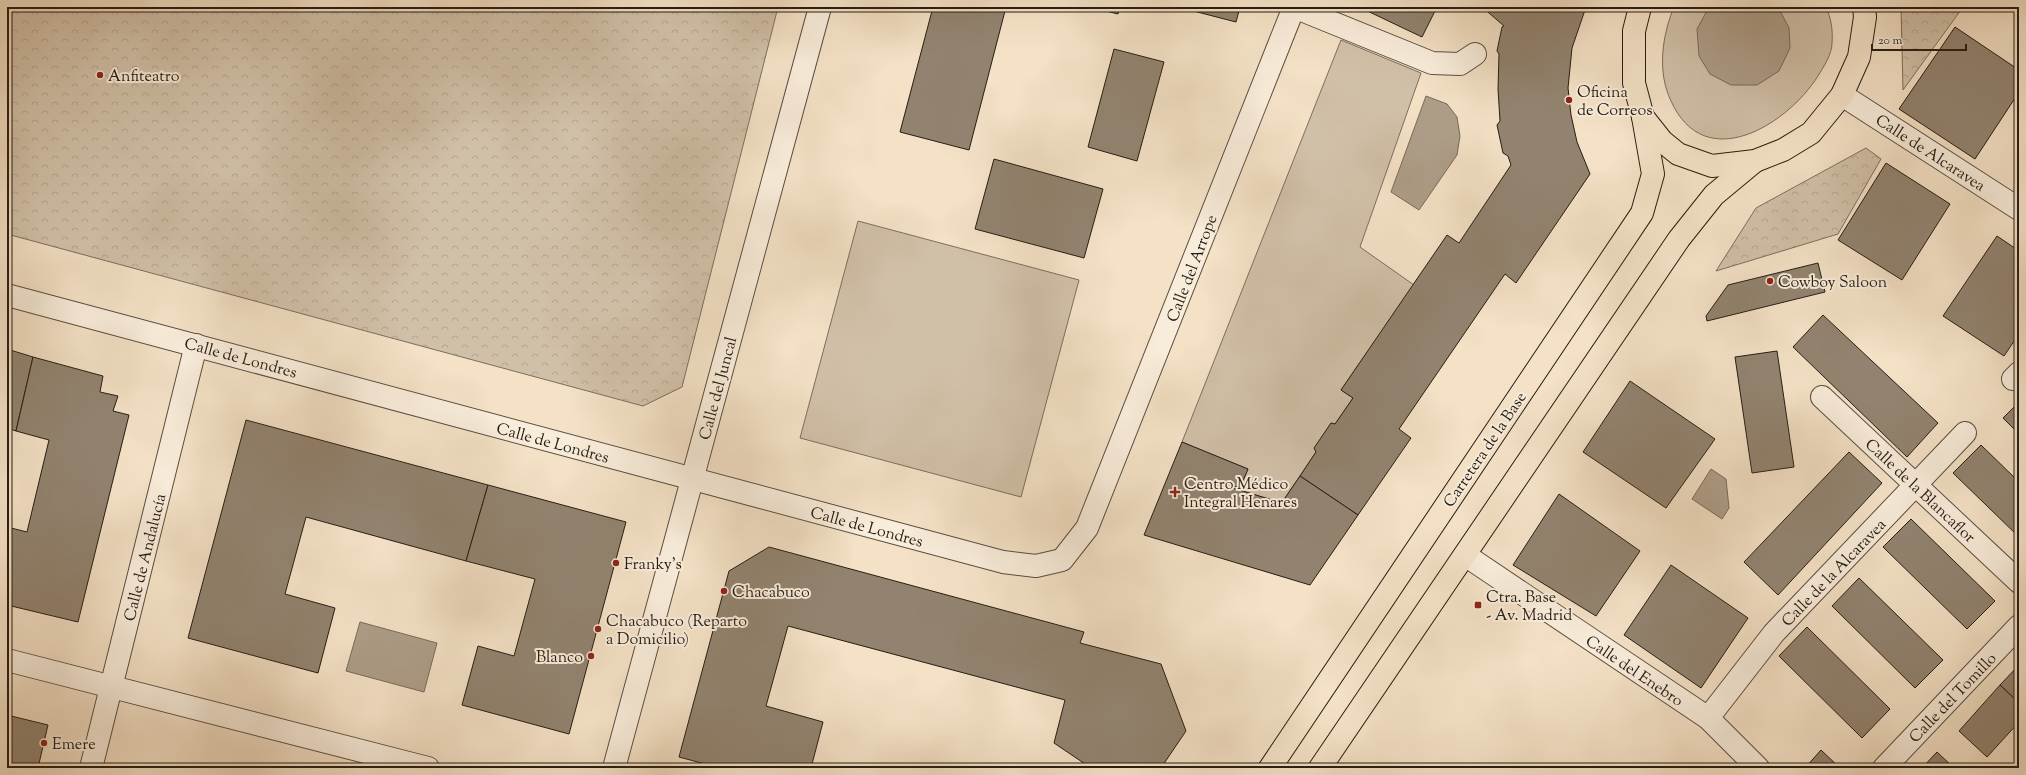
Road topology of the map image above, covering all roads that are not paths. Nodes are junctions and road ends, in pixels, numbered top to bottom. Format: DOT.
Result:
graph roads {
  1 [pos="820,7"];
  2 [pos="1294,7"];
  3 [pos="1640,7"];
  4 [pos="1864,7"];
  5 [pos="1475,54"];
  6 [pos="1842,95"];
  7 [pos="1643,117"];
  8 [pos="1755,161"];
  9 [pos="2019,209"];
  10 [pos="7,295"];
  11 [pos="196,345"];
  12 [pos="1822,397"];
  13 [pos="1966,433"];
  14 [pos="692,480"];
  15 [pos="1916,486"];
  16 [pos="1087,528"];
  17 [pos="1465,555"];
  18 [pos="2019,582"];
  19 [pos="2019,626"];
  20 [pos="7,660"];
  21 [pos="111,687"];
  22 [pos="1708,718"];
  23 [pos="91,768"];
  24 [pos="428,768"];
  25 [pos="614,768"];
  26 [pos="1270,768"];
  27 [pos="1320,768"];
  28 [pos="1758,768"];
  29 [pos="1884,768"];
  1 -- 14 [label="street, Calle del Juncal"];
  2 -- 5 [label="street"];
  2 -- 16 [label="street, Calle del Arrope"];
  3 -- 7 [label="main road, Carretera de la Base"];
  4 -- 6 [label="main road"];
  6 -- 8 [label="main road"];
  6 -- 9 [label="street, Calle de Alcaravea"];
  7 -- 8 [label="main road"];
  7 -- 26 [label="main road, Carretera de la Base"];
  8 -- 17 [label="main road"];
  10 -- 11 [label="street, Calle de Londres"];
  11 -- 14 [label="street, Calle de Londres"];
  11 -- 21 [label="street, Calle de Andalucía"];
  12 -- 15 [label="street, Calle de la Blancaflor"];
  13 -- 15 [label="street, Calle de la Alcaravea"];
  14 -- 16 [label="street, Calle de Londres"];
  14 -- 25 [label="street, Calle del Juncal"];
  15 -- 18 [label="street, Calle de la Blancaflor"];
  15 -- 22 [label="street, Calle de la Alcaravea"];
  17 -- 22 [label="street, Calle del Enebro"];
  17 -- 27 [label="main road"];
  19 -- 29 [label="street, Calle del Tomillo"];
  20 -- 21 [label="street"];
  21 -- 23 [label="street, Calle de Andalucía"];
  21 -- 24 [label="street"];
  22 -- 28 [label="street, Calle del Enebro"];
}
